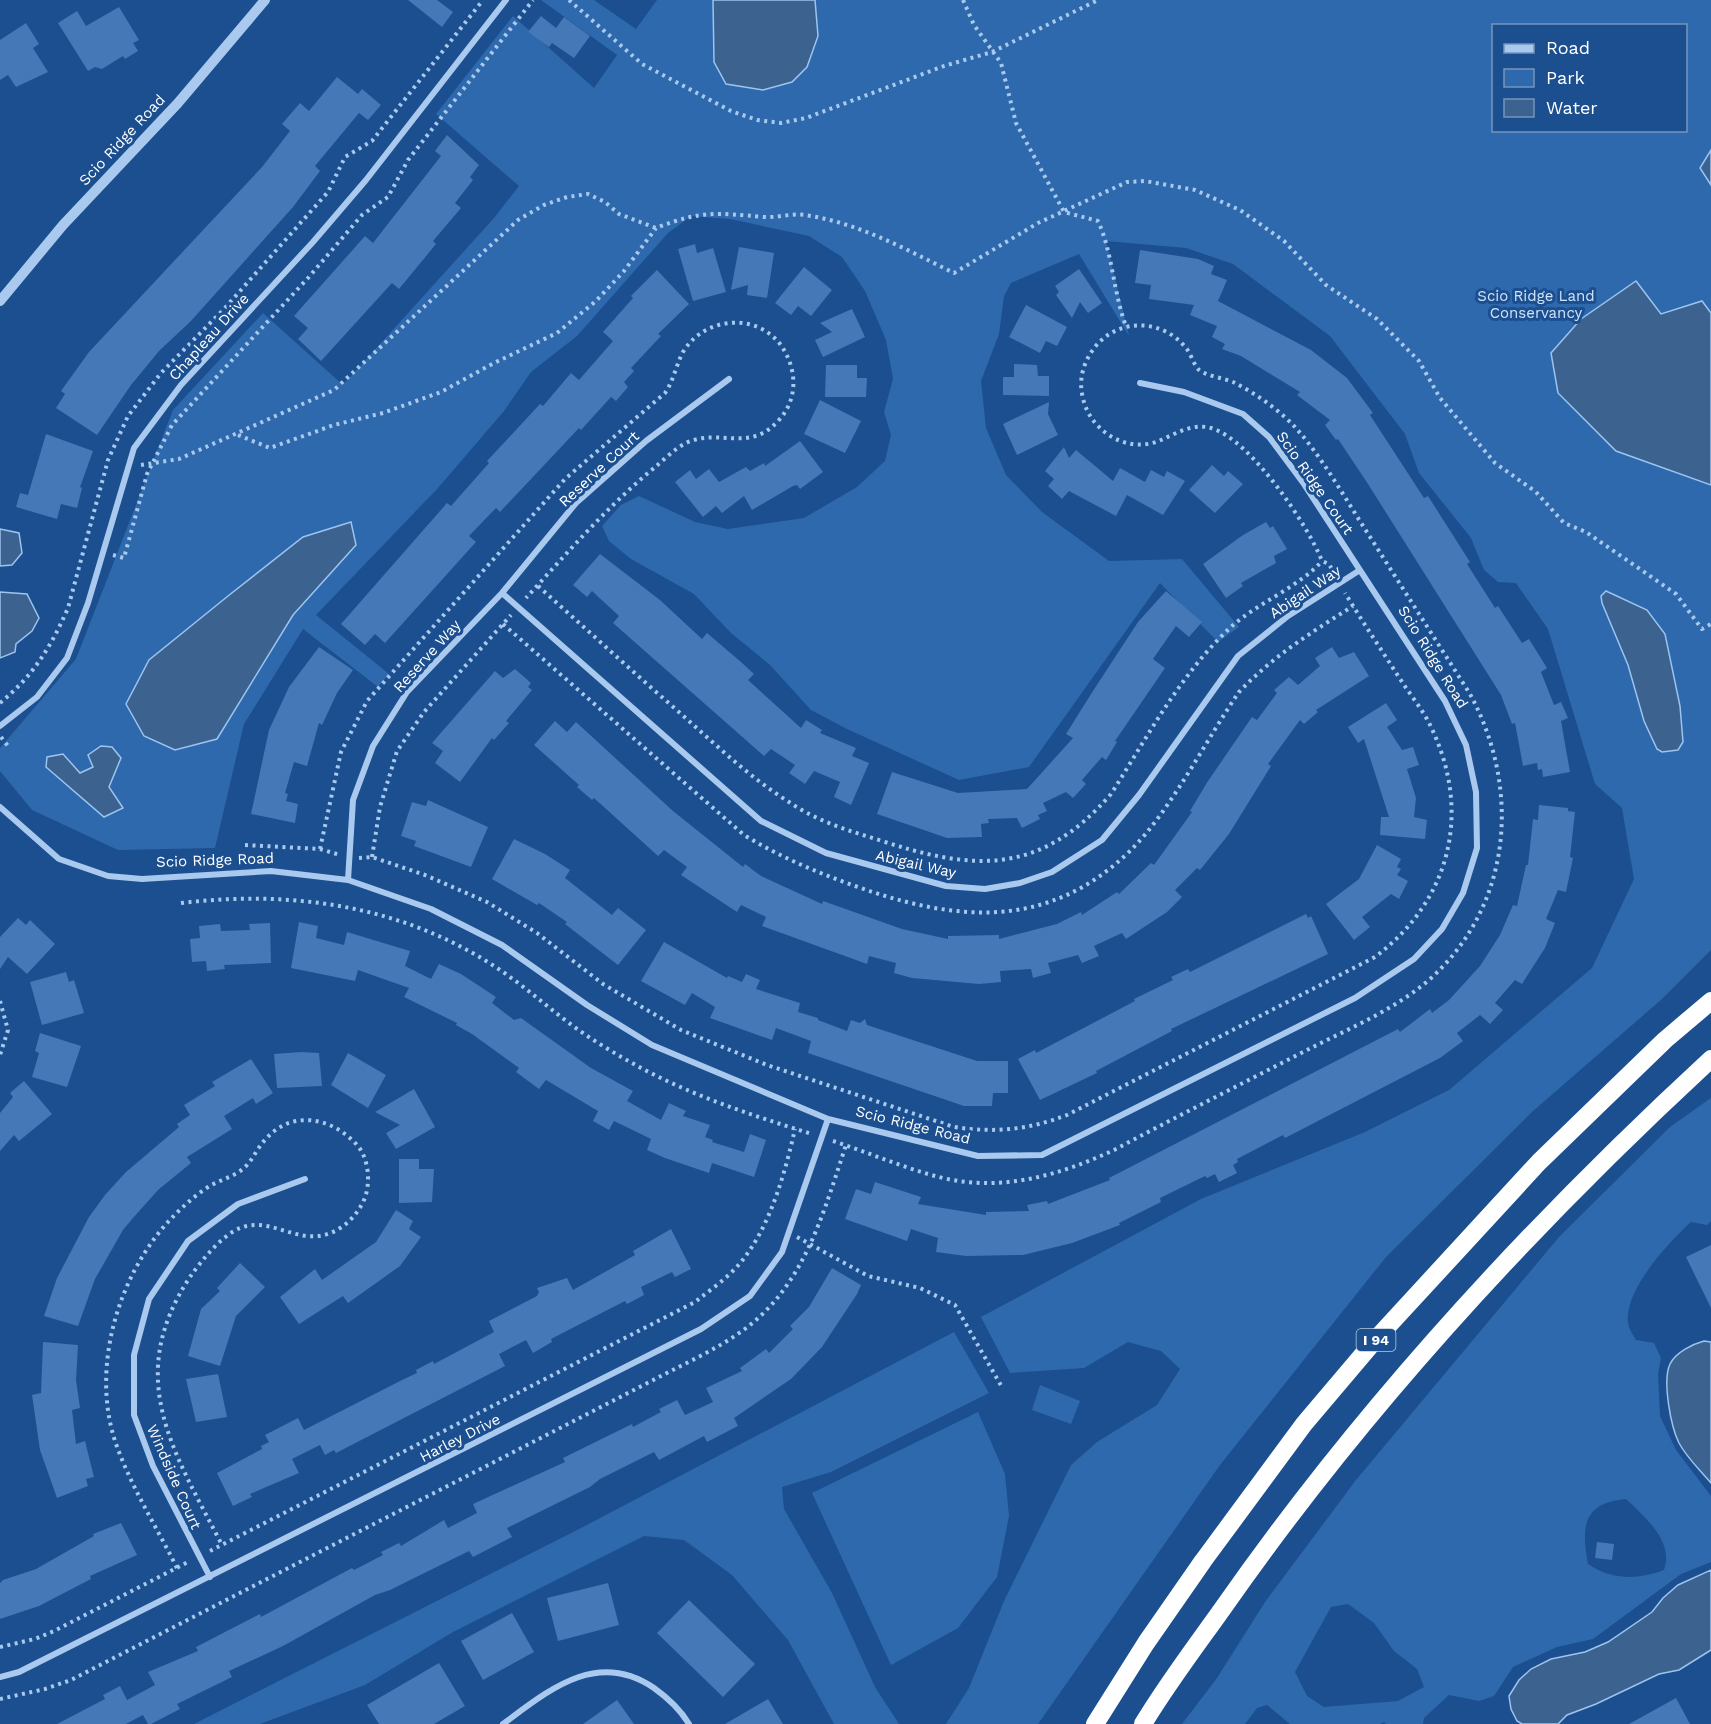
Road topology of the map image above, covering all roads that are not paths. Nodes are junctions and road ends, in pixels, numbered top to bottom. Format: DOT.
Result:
graph roads {
  1 [pos="265,0"];
  2 [pos="506,0"];
  3 [pos="0,301"];
  4 [pos="729,379"];
  5 [pos="1140,383"];
  6 [pos="1360,570"];
  7 [pos="502,593"];
  8 [pos="0,726"];
  9 [pos="0,807"];
  10 [pos="348,880"];
  11 [pos="1711,1001"];
  12 [pos="1711,1059"];
  13 [pos="828,1119"];
  14 [pos="305,1179"];
  15 [pos="210,1577"];
  16 [pos="0,1677"];
  17 [pos="502,1724"];
  18 [pos="689,1724"];
  19 [pos="1095,1724"];
  20 [pos="1143,1724"];
  1 -- 3 [label="street, Scio Ridge Road"];
  2 -- 8 [label="street, Chapleau Drive"];
  4 -- 7 [label="street, Reserve Court"];
  5 -- 6 [label="street, Scio Ridge Court"];
  6 -- 7 [label="street, Abigail Way"];
  6 -- 13 [label="street, Scio Ridge Road"];
  7 -- 10 [label="street, Reserve Way"];
  9 -- 10 [label="street, Scio Ridge Road"];
  10 -- 13 [label="street, Scio Ridge Road"];
  11 -- 19 [label="highway, I 94"];
  12 -- 20 [label="highway, I 94"];
  13 -- 15 [label="street, Harley Drive"];
  14 -- 15 [label="street, Windside Court"];
  15 -- 16 [label="street, Harley Drive"];
  17 -- 18 [label="street"];
}
